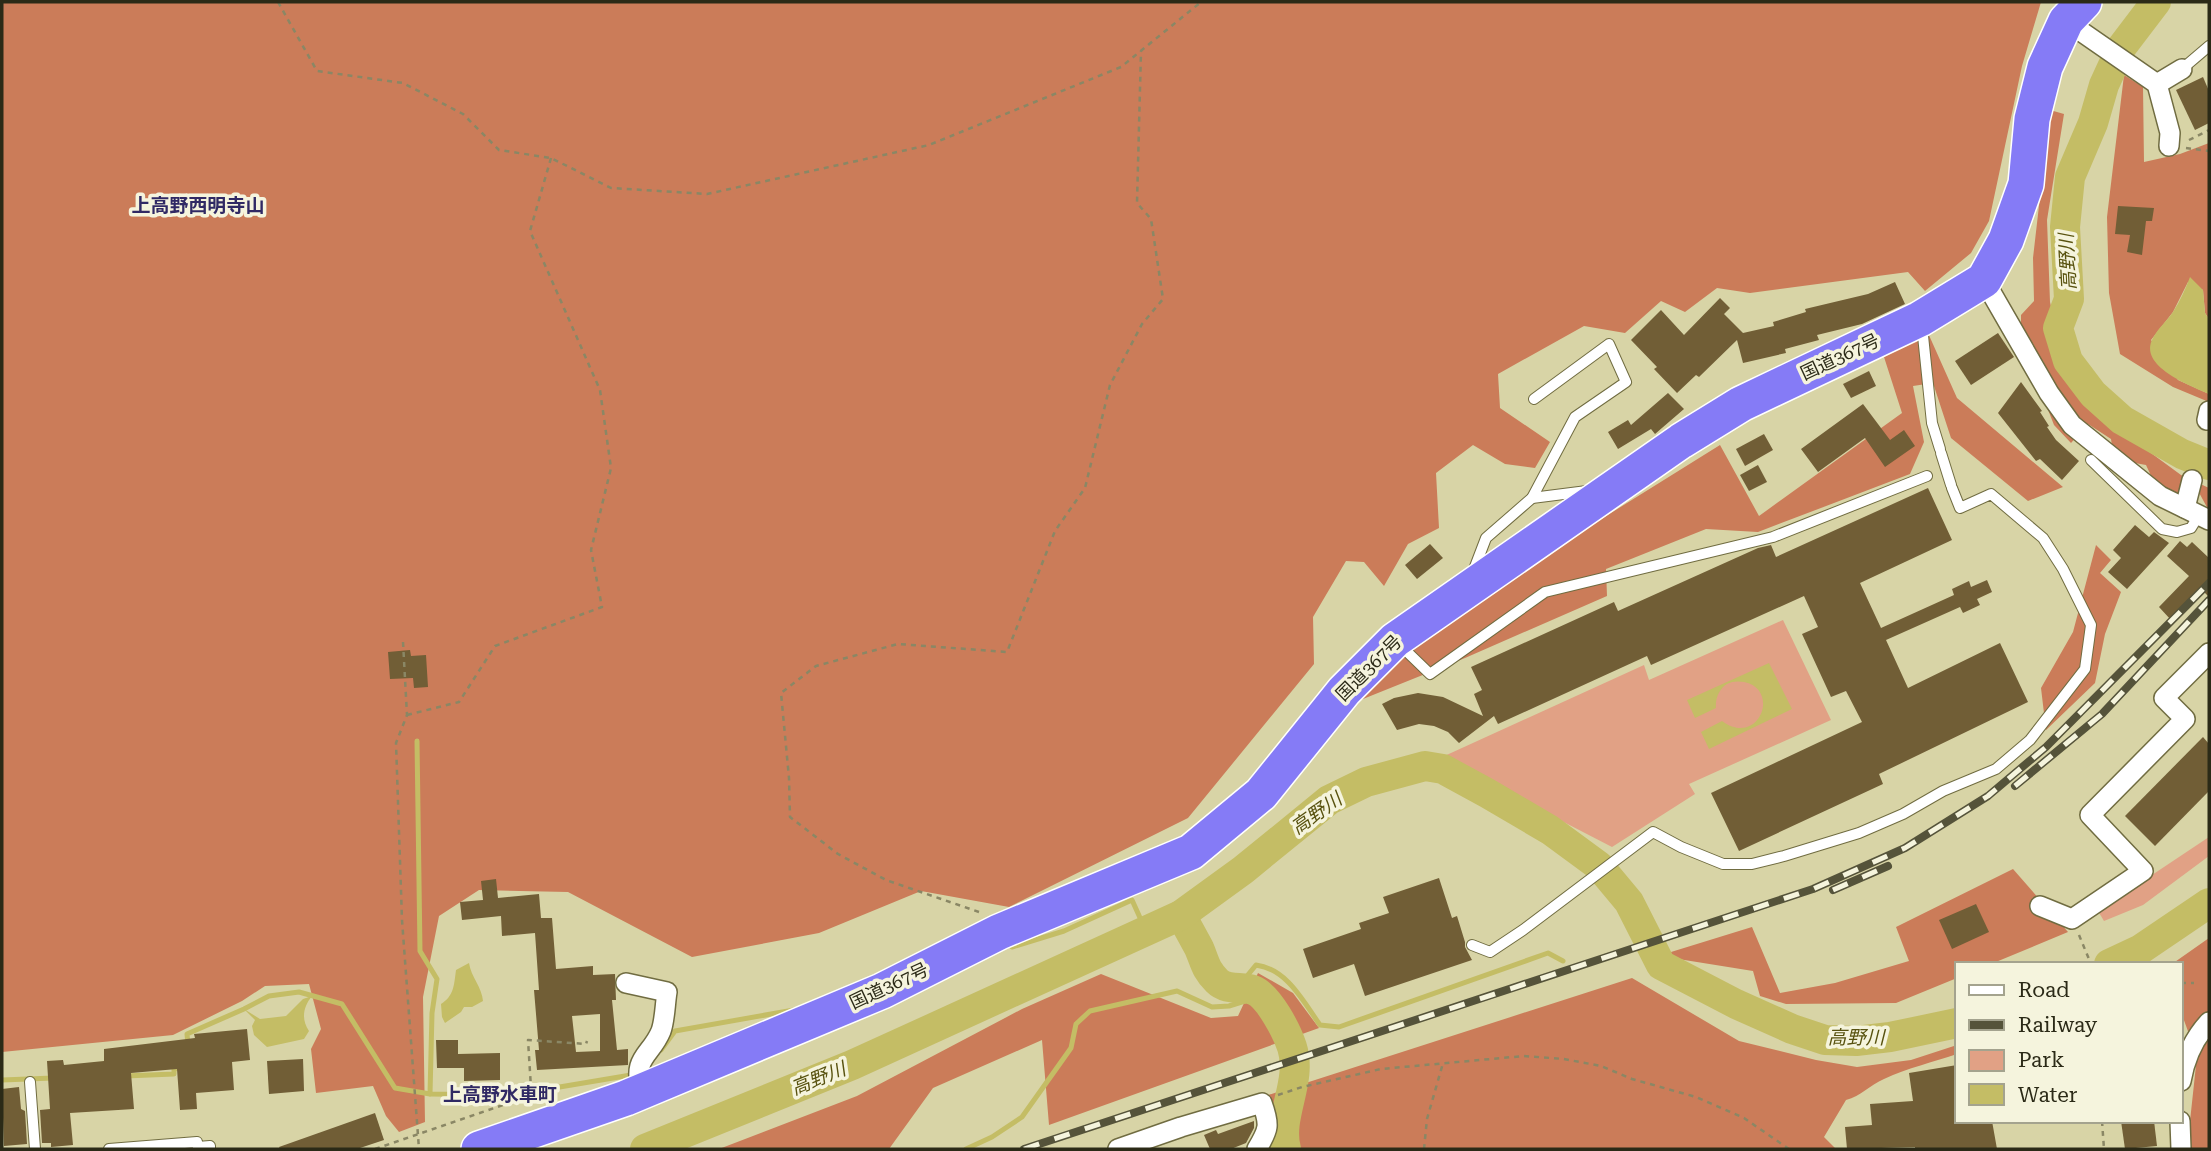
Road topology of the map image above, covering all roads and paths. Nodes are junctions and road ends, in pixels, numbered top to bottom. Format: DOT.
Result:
graph roads {
  1 [pos="278,2"];
  2 [pos="1201,2"];
  3 [pos="2079,19"];
  4 [pos="2209,46"];
  5 [pos="1141,51"];
  6 [pos="2182,69"];
  7 [pos="2157,84"];
  8 [pos="2209,130"];
  9 [pos="2178,143"];
  10 [pos="2209,150"];
  11 [pos="551,158"];
  12 [pos="1984,280"];
  13 [pos="1920,318"];
  14 [pos="1534,399"];
  15 [pos="2091,460"];
  16 [pos="1945,470"];
  17 [pos="2192,480"];
  18 [pos="1613,488"];
  19 [pos="1532,498"];
  20 [pos="2198,514"];
  21 [pos="1467,589"];
  22 [pos="1395,640"];
  23 [pos="404,642"];
  24 [pos="2209,653"];
  25 [pos="408,715"];
  26 [pos="2040,906"];
  27 [pos="987,912"];
  28 [pos="2078,932"];
  29 [pos="1472,945"];
  30 [pos="2090,962"];
  31 [pos="626,983"];
  32 [pos="2183,983"];
  33 [pos="2194,983"];
  34 [pos="2209,1022"];
  35 [pos="587,1041"];
  36 [pos="1443,1063"];
  37 [pos="2183,1070"];
  38 [pos="30,1082"];
  39 [pos="642,1092"];
  40 [pos="1283,1092"];
  41 [pos="557,1095"];
  42 [pos="503,1105"];
  43 [pos="2102,1123"];
  44 [pos="2180,1123"];
  45 [pos="417,1135"];
  46 [pos="35,1149"];
  47 [pos="109,1149"];
  48 [pos="210,1149"];
  49 [pos="375,1149"];
  50 [pos="418,1149"];
  51 [pos="479,1149"];
  52 [pos="1118,1149"];
  53 [pos="1256,1149"];
  54 [pos="1424,1149"];
  55 [pos="1790,1149"];
  56 [pos="2104,1149"];
  57 [pos="2181,1149"];
  1 -- 11 [label="path"];
  2 -- 5 [label="path"];
  3 -- 7 [label="street"];
  3 -- 12 [label="highway"];
  4 -- 6 [label="lane"];
  5 -- 11 [label="path"];
  5 -- 27 [label="path"];
  6 -- 7 [label="street"];
  7 -- 9 [label="street"];
  8 -- 9 [label="path"];
  9 -- 10 [label="path"];
  11 -- 25 [label="path"];
  12 -- 13 [label="highway, 国道367号"];
  12 -- 20 [label="street"];
  13 -- 16 [label="lane"];
  13 -- 18 [label="highway, 国道367号"];
  14 -- 19 [label="lane"];
  15 -- 20 [label="lane"];
  16 -- 22 [label="lane"];
  16 -- 29 [label="lane"];
  17 -- 20 [label="street"];
  18 -- 19 [label="lane"];
  18 -- 21 [label="highway, 国道367号"];
  19 -- 21 [label="lane"];
  21 -- 22 [label="highway, 国道367号"];
  22 -- 39 [label="highway, 国道367号"];
  23 -- 25 [label="path"];
  24 -- 26 [label="street"];
  25 -- 45 [label="path"];
  28 -- 30 [label="path"];
  31 -- 39 [label="street"];
  32 -- 33 [label="path"];
  34 -- 37 [label="street"];
  35 -- 42 [label="path"];
  36 -- 40 [label="path"];
  36 -- 54 [label="path"];
  36 -- 55 [label="path"];
  38 -- 46 [label="lane"];
  39 -- 51 [label="highway, 国道367号"];
  41 -- 42 [label="path"];
  42 -- 45 [label="path"];
  43 -- 56 [label="path"];
  44 -- 57 [label="street"];
  45 -- 49 [label="path"];
  45 -- 50 [label="path"];
  47 -- 48 [label="lane"];
  52 -- 53 [label="street"];
}
